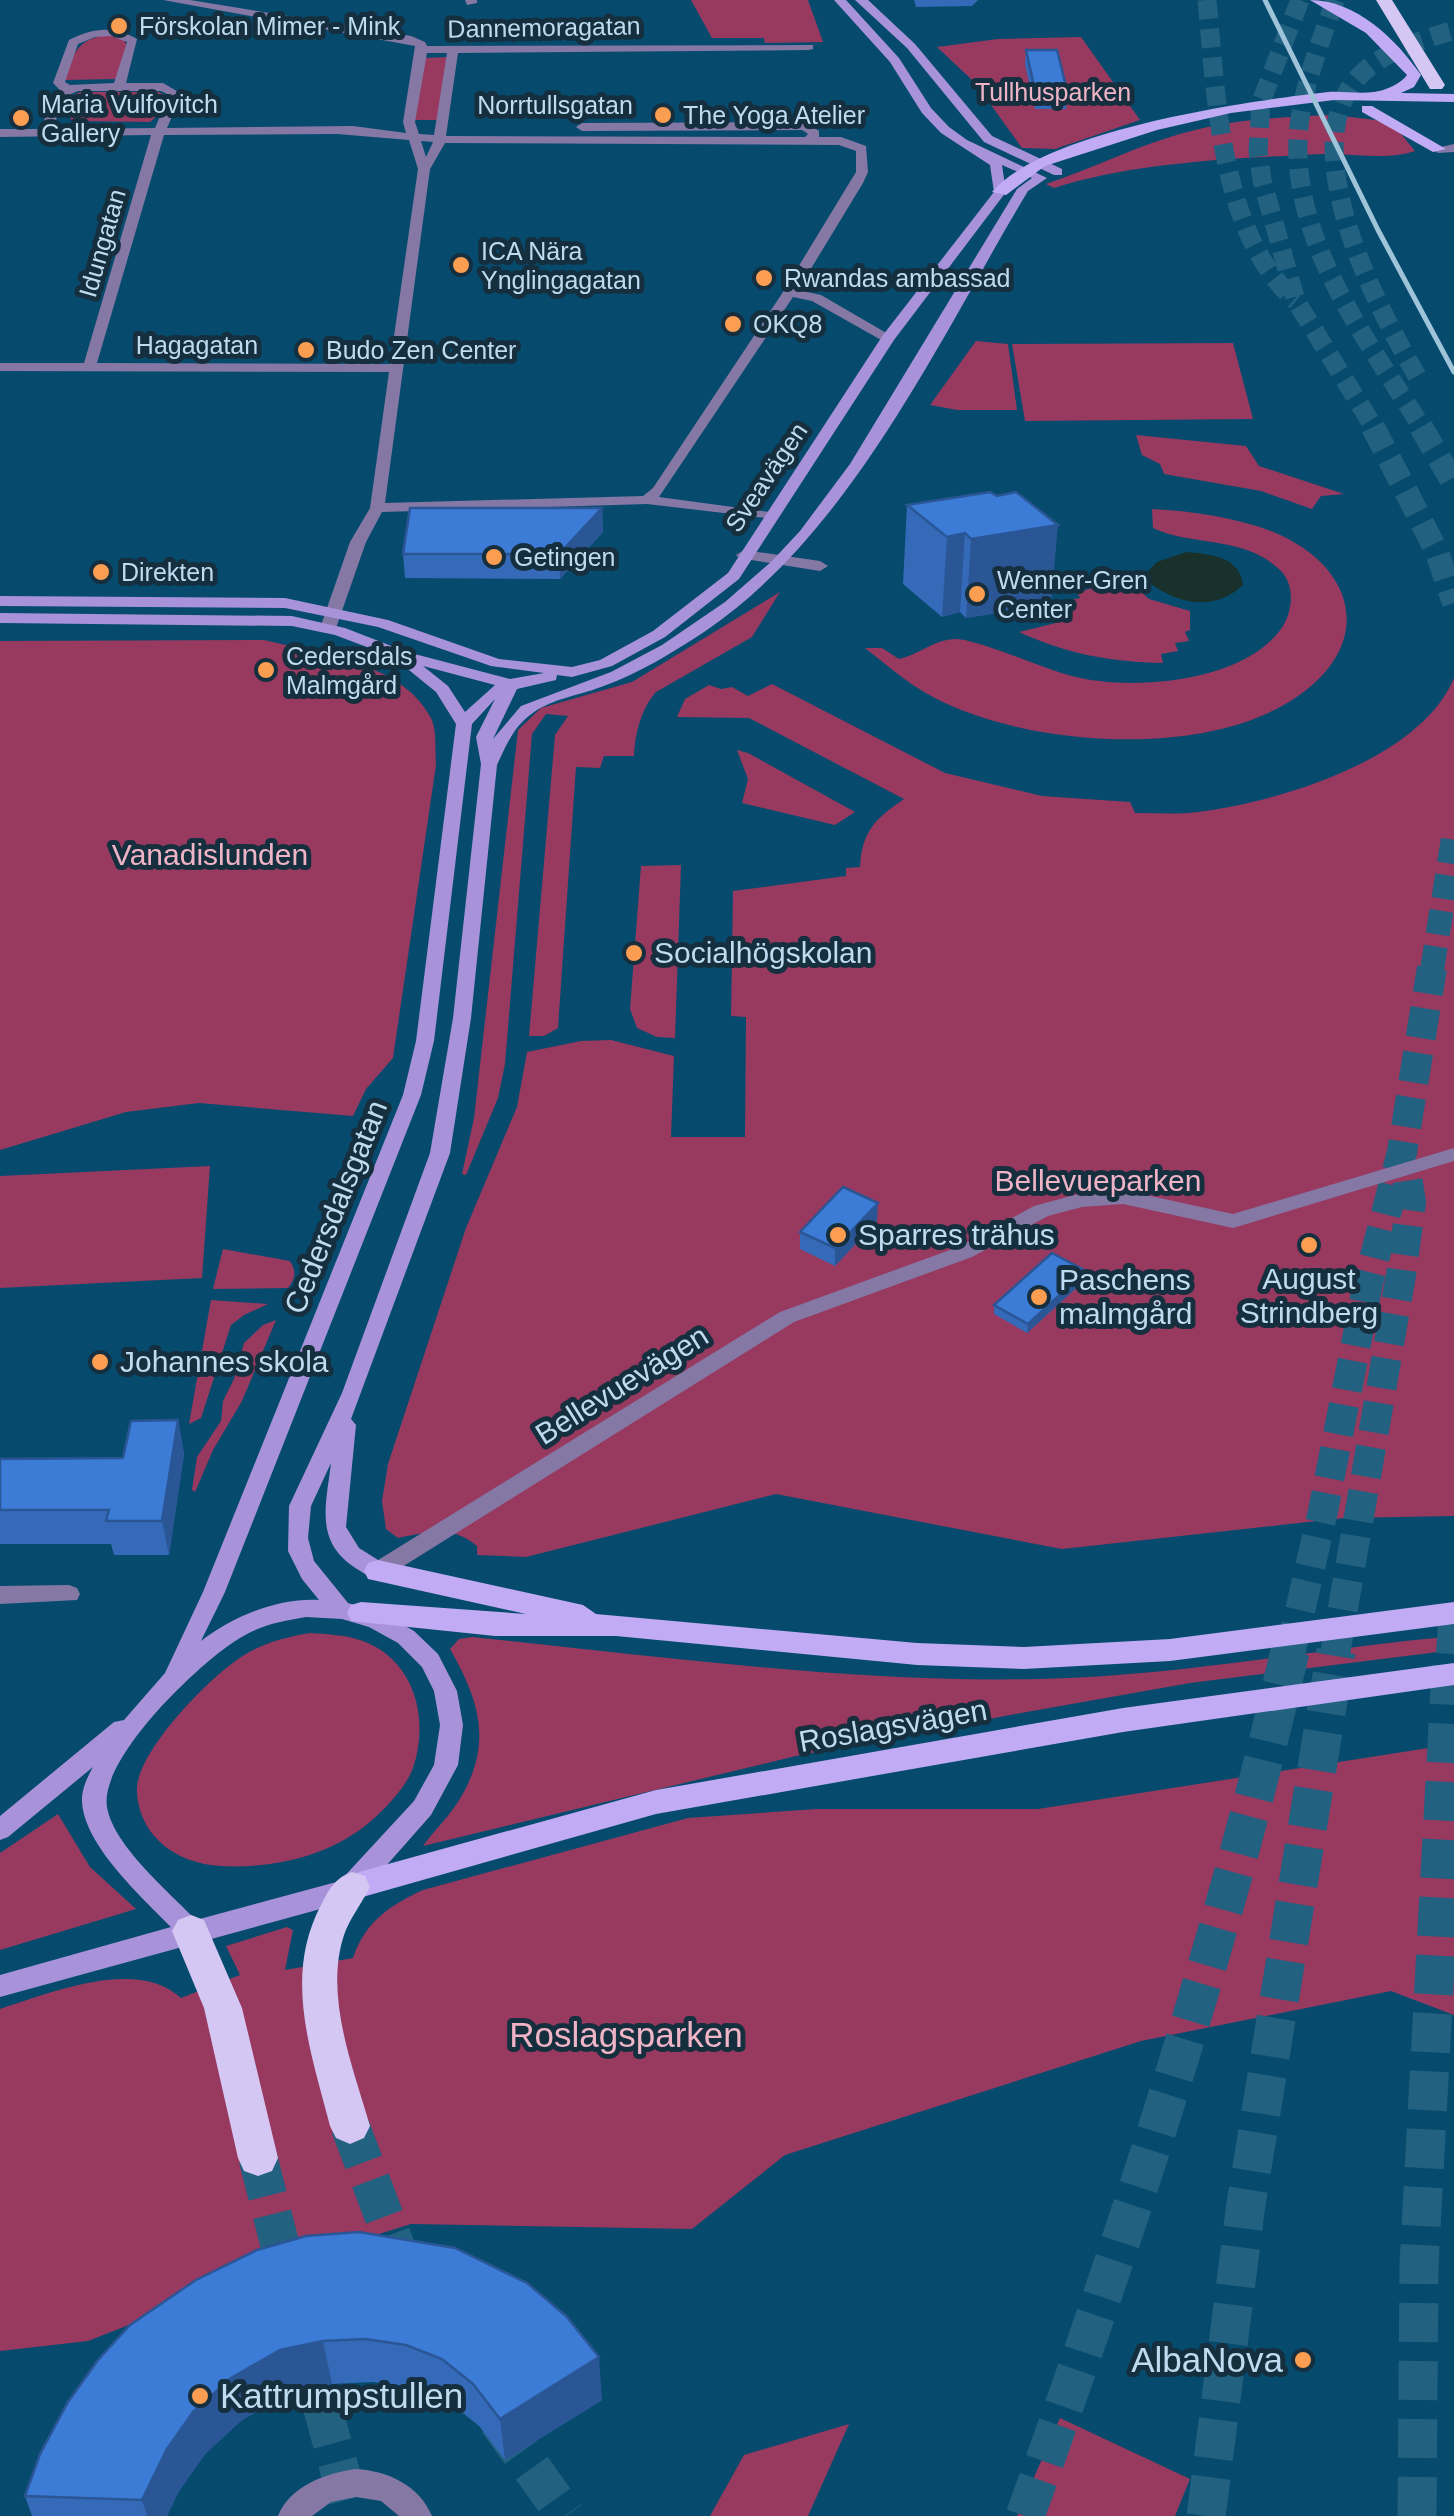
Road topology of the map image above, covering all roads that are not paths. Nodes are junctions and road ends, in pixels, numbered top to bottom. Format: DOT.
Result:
graph roads {
  1 [pos="169,0"];
  2 [pos="840,0"];
  3 [pos="862,0"];
  4 [pos="1317,0"];
  5 [pos="1384,0"];
  6 [pos="809,48"];
  7 [pos="422,50"];
  8 [pos="453,50"];
  9 [pos="119,87"];
  10 [pos="68,90"];
  11 [pos="1443,93"];
  12 [pos="1370,102"];
  13 [pos="1388,109"];
  14 [pos="1454,114"];
  15 [pos="160,132"];
  16 [pos="0,133"];
  17 [pos="46,133"];
  18 [pos="414,133"];
  19 [pos="440,134"];
  20 [pos="984,145"];
  21 [pos="1446,148"];
  22 [pos="1009,150"];
  23 [pos="1071,152"];
  24 [pos="424,169"];
  25 [pos="1042,171"];
  26 [pos="1000,192"];
  27 [pos="790,292"];
  28 [pos="888,338"];
  29 [pos="0,367"];
  30 [pos="89,368"];
  31 [pos="394,368"];
  32 [pos="647,500"];
  33 [pos="377,508"];
  34 [pos="770,516"];
  35 [pos="744,556"];
  36 [pos="778,560"];
  37 [pos="820,566"];
  38 [pos="0,600"];
  39 [pos="0,618"];
  40 [pos="331,620"];
  41 [pos="394,652"];
  42 [pos="497,662"];
  43 [pos="572,672"];
  44 [pos="511,684"];
  45 [pos="560,692"];
  46 [pos="464,724"];
  47 [pos="489,765"];
  48 [pos="1454,1154"];
  49 [pos="352,1393"];
  50 [pos="378,1570"];
  51 [pos="0,1594"];
  52 [pos="69,1594"];
  53 [pos="350,1610"];
  54 [pos="1454,1613"];
  55 [pos="616,1625"];
  56 [pos="1454,1674"];
  57 [pos="166,1684"];
  58 [pos="146,1708"];
  59 [pos="0,1830"];
  60 [pos="352,1887"];
  61 [pos="191,1931"];
  62 [pos="0,1986"];
  63 [pos="350,2126"];
  64 [pos="258,2158"];
  65 [pos="292,2516"];
  66 [pos="418,2516"];
  1 -- 7 [label="street, Dannemoragatan"];
  2 -- 20 [label="main road"];
  3 -- 20 [label="main road"];
  4 -- 12 [label="main road"];
  5 -- 11 [label="highway"];
  6 -- 8 [label="street, Dannemoragatan"];
  7 -- 8 [label="street, Dannemoragatan"];
  7 -- 18 [label="street"];
  8 -- 19 [label="street"];
  9 -- 10 [label="street"];
  9 -- 10 [label="street"];
  9 -- 15 [label="street, Idungatan"];
  10 -- 17 [label="street"];
  11 -- 12 [label="main road"];
  11 -- 13 [label="main road"];
  12 -- 13 [label="main road"];
  12 -- 21 [label="main road"];
  12 -- 23 [label="main road"];
  12 -- 25 [label="main road"];
  13 -- 14 [label="main road"];
  15 -- 17 [label="street, Norrtullsgatan"];
  15 -- 18 [label="street, Norrtullsgatan"];
  15 -- 30 [label="street, Idungatan"];
  16 -- 17 [label="street, Norrtullsgatan"];
  18 -- 19 [label="street, Norrtullsgatan"];
  18 -- 24 [label="street"];
  19 -- 24 [label="street"];
  19 -- 27 [label="street, Norrtullsgatan"];
  20 -- 22 [label="main road"];
  20 -- 25 [label="main road"];
  20 -- 26 [label="main road"];
  22 -- 23 [label="main road"];
  22 -- 25 [label="main road"];
  23 -- 25 [label="main road"];
  24 -- 31 [label="street"];
  25 -- 26 [label="main road"];
  25 -- 36 [label="main road, Sveavägen"];
  26 -- 28 [label="main road, Sveavägen"];
  27 -- 28 [label="street"];
  27 -- 32 [label="street"];
  28 -- 34 [label="main road, Sveavägen"];
  29 -- 30 [label="street, Hagagatan"];
  30 -- 31 [label="street, Hagagatan"];
  31 -- 33 [label="street"];
  32 -- 33 [label="street"];
  32 -- 34 [label="street"];
  33 -- 40 [label="street"];
  34 -- 35 [label="main road, Sveavägen"];
  35 -- 36 [label="street"];
  35 -- 43 [label="main road, Sveavägen"];
  36 -- 37 [label="street"];
  36 -- 45 [label="main road, Sveavägen"];
  38 -- 40 [label="main road, Sveavägen"];
  39 -- 40 [label="main road, Sveavägen"];
  40 -- 41 [label="main road, Sveavägen"];
  40 -- 42 [label="main road, Sveavägen"];
  41 -- 44 [label="main road, Sveavägen"];
  41 -- 46 [label="main road"];
  42 -- 43 [label="main road, Sveavägen"];
  42 -- 44 [label="main road"];
  43 -- 44 [label="main road"];
  44 -- 45 [label="main road, Sveavägen"];
  44 -- 46 [label="main road"];
  44 -- 47 [label="main road"];
  45 -- 47 [label="main road, Sveavägen"];
  46 -- 57 [label="main road, Cedersdalsgatan"];
  47 -- 49 [label="main road"];
  48 -- 50 [label="street, Bellevuevägen"];
  49 -- 50 [label="main road"];
  49 -- 53 [label="main road"];
  50 -- 55 [label="main road"];
  51 -- 52 [label="street"];
  53 -- 55 [label="main road, Roslagsvägen"];
  53 -- 57 [label="main road"];
  53 -- 60 [label="main road"];
  54 -- 55 [label="main road, Roslagsvägen"];
  56 -- 60 [label="main road, Roslagsvägen"];
  57 -- 58 [label="main road"];
  58 -- 59 [label="main road"];
  58 -- 61 [label="main road"];
  60 -- 61 [label="main road"];
  60 -- 63 [label="highway"];
  61 -- 62 [label="main road"];
  61 -- 64 [label="highway"];
  65 -- 66 [label="street"];
}
